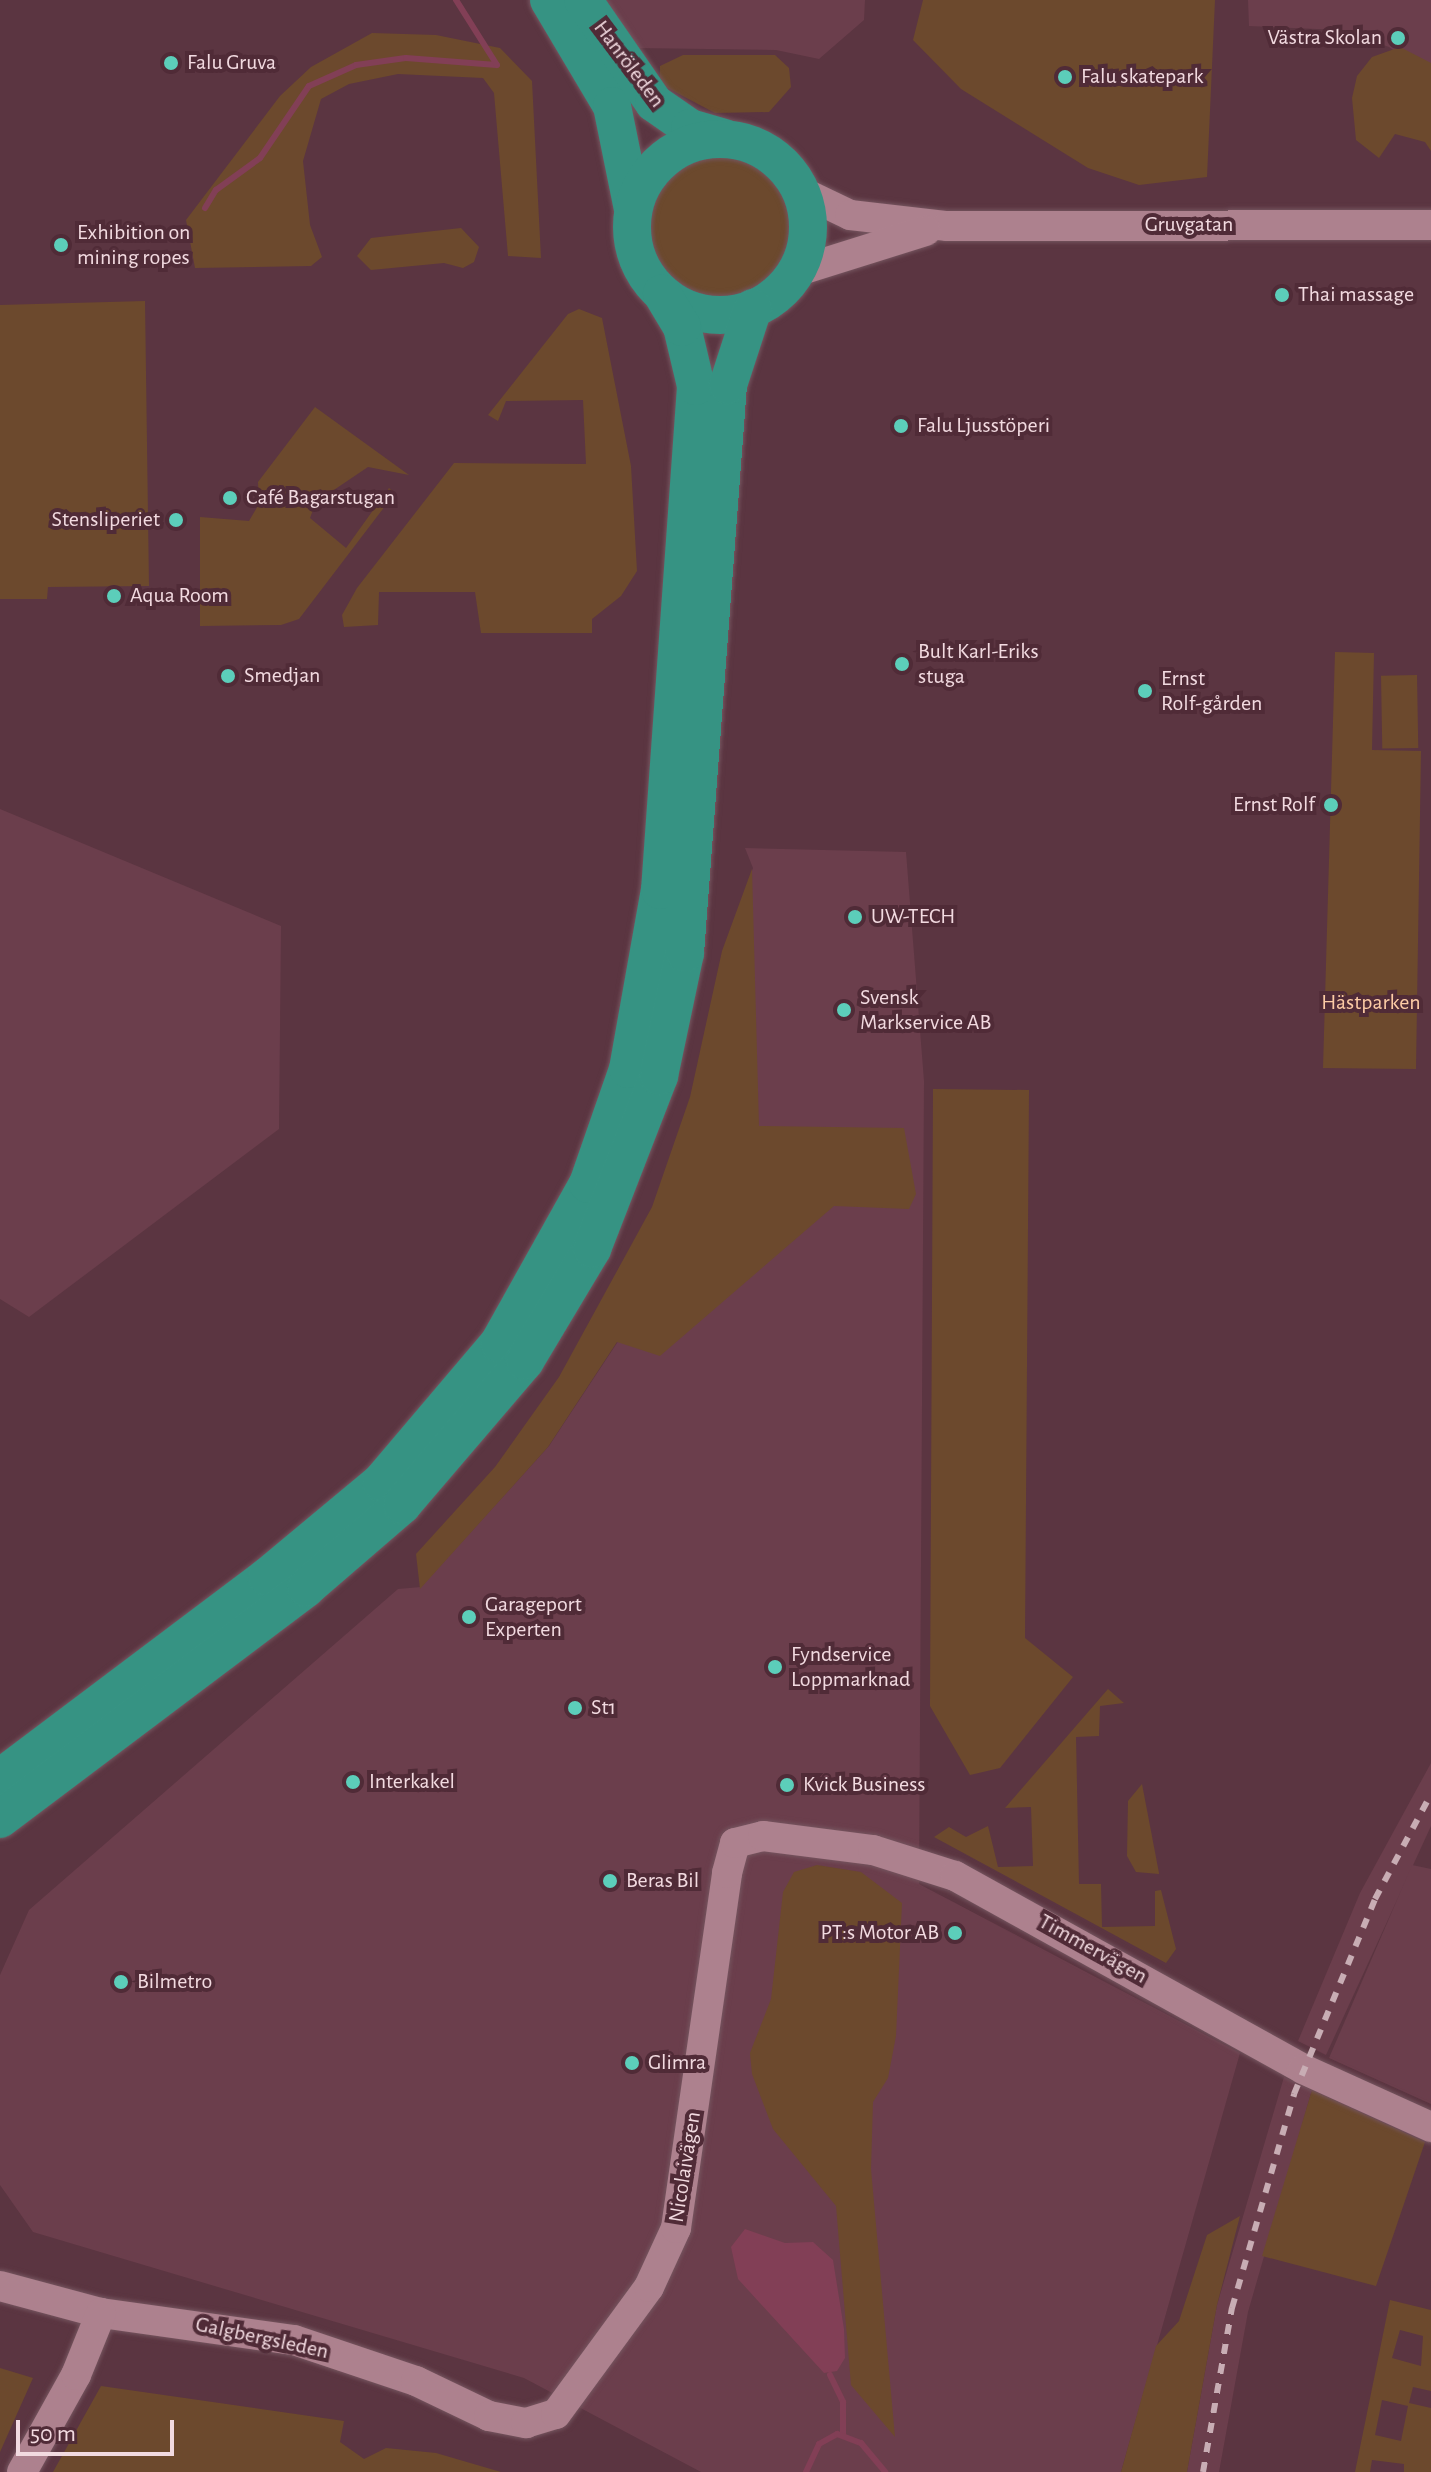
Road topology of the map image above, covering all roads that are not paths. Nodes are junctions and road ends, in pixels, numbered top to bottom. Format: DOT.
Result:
graph roads {
  1 [pos="549,0"];
  2 [pos="583,0"];
  3 [pos="726,139"];
  4 [pos="800,191"];
  5 [pos="633,217"];
  6 [pos="1431,225"];
  7 [pos="947,226"];
  8 [pos="795,272"];
  9 [pos="662,294"];
  10 [pos="753,308"];
  11 [pos="0,1778"];
  12 [pos="0,1819"];
  13 [pos="735,1843"];
  14 [pos="1431,2127"];
  15 [pos="0,2286"];
  16 [pos="101,2313"];
  17 [pos="559,2411"];
  18 [pos="22,2472"];
  1 -- 5 [label="highway, Hanröleden"];
  2 -- 3 [label="highway, Hanröleden"];
  3 -- 4 [label="highway"];
  3 -- 5 [label="highway"];
  4 -- 7 [label="street, Gruvgatan"];
  4 -- 8 [label="highway"];
  5 -- 9 [label="highway"];
  6 -- 7 [label="street, Gruvgatan"];
  7 -- 8 [label="street, Gruvgatan"];
  8 -- 10 [label="highway"];
  9 -- 10 [label="highway"];
  9 -- 11 [label="highway"];
  10 -- 12 [label="highway"];
  13 -- 14 [label="street, Timmervägen"];
  13 -- 17 [label="street, Nicolaivägen"];
  15 -- 16 [label="street, Galgbergsleden"];
  16 -- 17 [label="street, Galgbergsleden"];
  16 -- 18 [label="street"];
}
